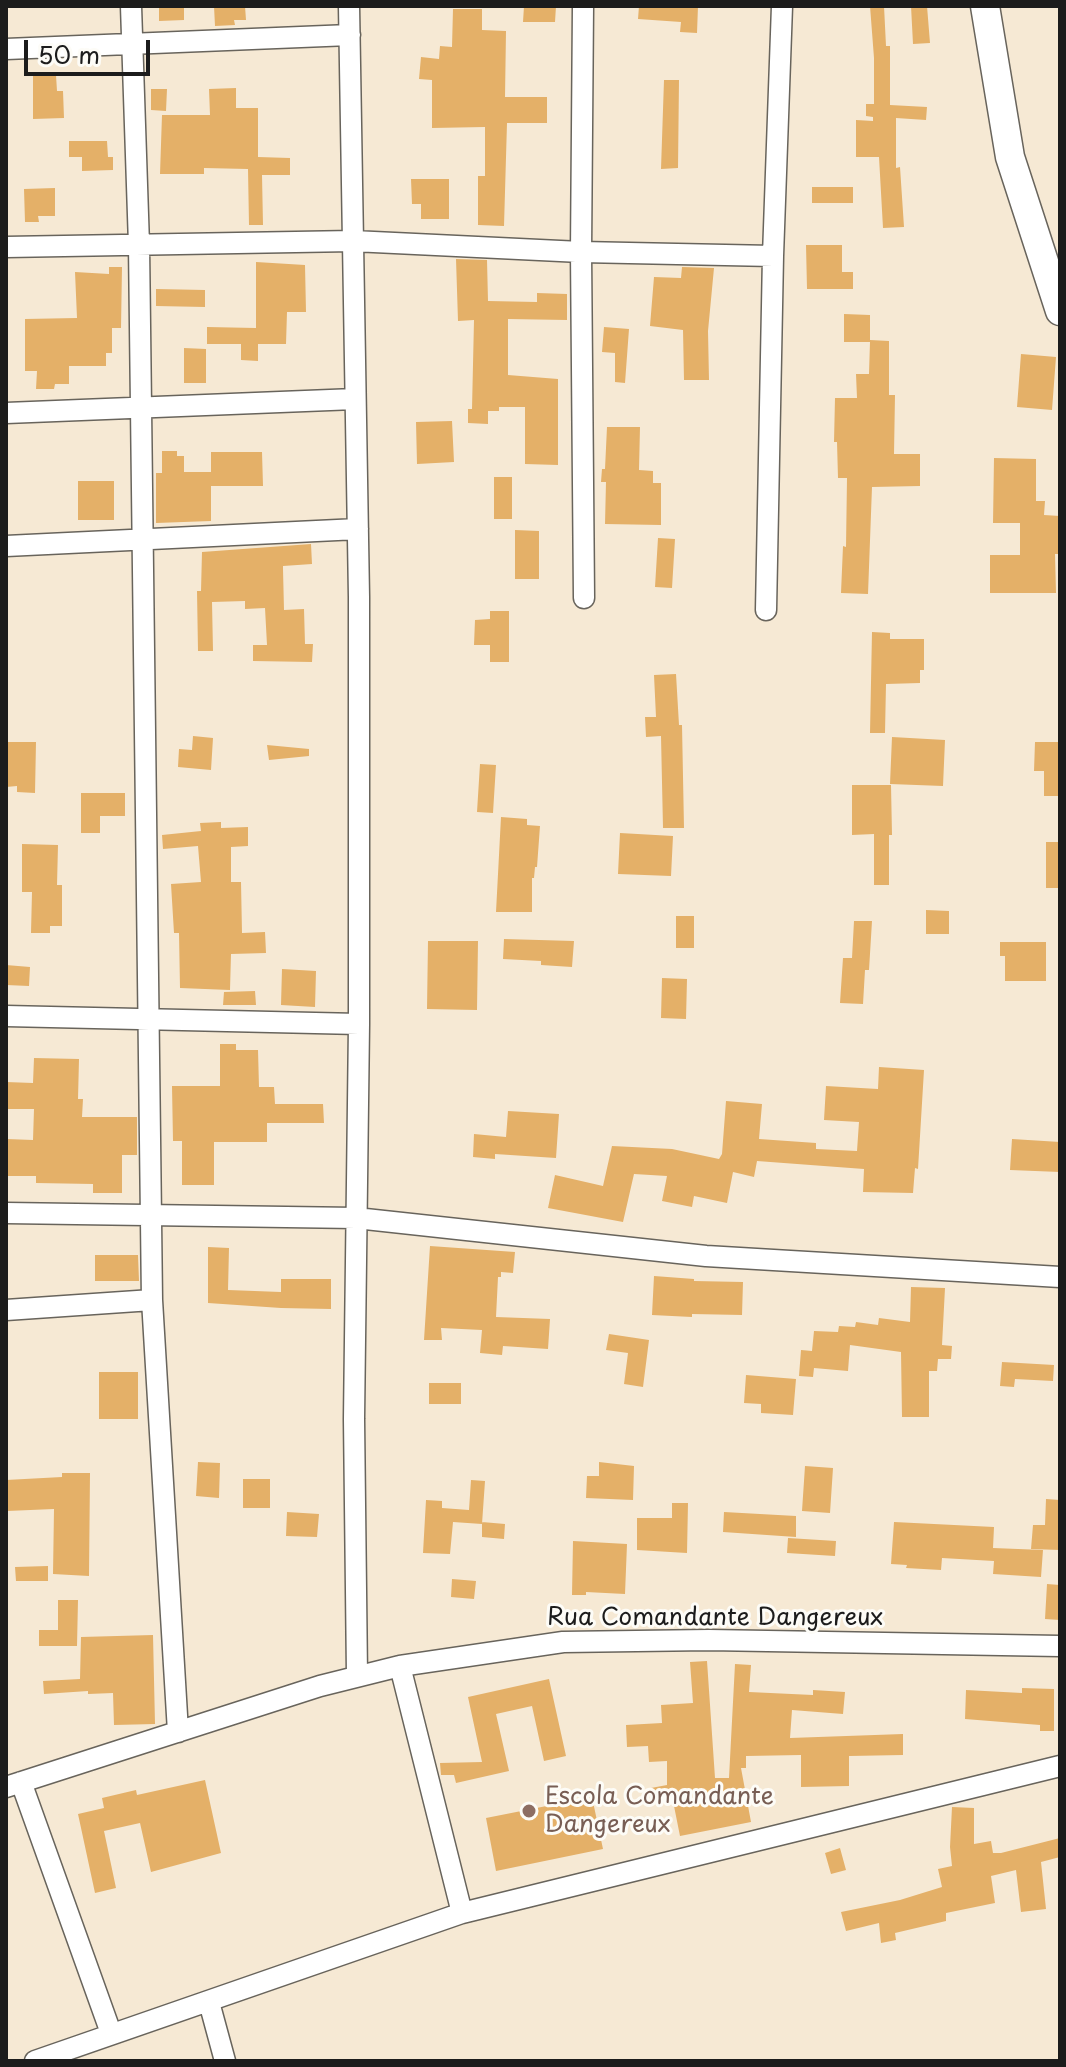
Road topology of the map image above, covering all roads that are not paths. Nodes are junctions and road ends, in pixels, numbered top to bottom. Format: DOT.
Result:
graph roads {
  1 [pos="131,6"];
  2 [pos="349,6"];
  3 [pos="583,6"];
  4 [pos="782,6"];
  5 [pos="985,6"];
  6 [pos="350,35"];
  7 [pos="133,44"];
  8 [pos="6,49"];
  9 [pos="353,241"];
  10 [pos="139,245"];
  11 [pos="6,247"];
  12 [pos="581,252"];
  13 [pos="773,256"];
  14 [pos="1060,311"];
  15 [pos="355,399"];
  16 [pos="139,408"];
  17 [pos="6,413"];
  18 [pos="358,529"];
  19 [pos="143,541"];
  20 [pos="6,546"];
  21 [pos="584,598"];
  22 [pos="766,610"];
  23 [pos="6,1016"];
  24 [pos="148,1017"];
  25 [pos="359,1024"];
  26 [pos="6,1213"];
  27 [pos="152,1214"];
  28 [pos="356,1218"];
  29 [pos="1060,1277"];
  30 [pos="152,1300"];
  31 [pos="6,1310"];
  32 [pos="1060,1646"];
  33 [pos="400,1666"];
  34 [pos="357,1676"];
  35 [pos="178,1732"];
  36 [pos="1060,1766"];
  37 [pos="14,1784"];
  38 [pos="462,1913"];
  39 [pos="209,2002"];
  40 [pos="111,2033"];
  41 [pos="35,2061"];
  42 [pos="225,2061"];
  1 -- 7 [label="street"];
  2 -- 6 [label="street"];
  3 -- 12 [label="street"];
  4 -- 13 [label="street"];
  5 -- 14 [label="main road"];
  6 -- 7 [label="street"];
  6 -- 9 [label="street"];
  7 -- 8 [label="street"];
  7 -- 10 [label="street"];
  9 -- 10 [label="street"];
  9 -- 12 [label="street"];
  9 -- 15 [label="street"];
  10 -- 11 [label="street"];
  10 -- 16 [label="street"];
  12 -- 13 [label="street"];
  12 -- 21 [label="street"];
  13 -- 22 [label="street"];
  15 -- 16 [label="street"];
  15 -- 18 [label="street"];
  16 -- 17 [label="street"];
  16 -- 19 [label="street"];
  18 -- 19 [label="street"];
  18 -- 25 [label="street"];
  19 -- 20 [label="street"];
  19 -- 24 [label="street"];
  23 -- 24 [label="street"];
  24 -- 25 [label="street"];
  24 -- 27 [label="street"];
  25 -- 28 [label="street"];
  26 -- 27 [label="street"];
  27 -- 28 [label="street"];
  27 -- 30 [label="street"];
  28 -- 29 [label="street"];
  28 -- 34 [label="street"];
  30 -- 31 [label="street"];
  30 -- 35 [label="street"];
  32 -- 33 [label="street, Rua Comandante Dangereux"];
  33 -- 34 [label="street, Rua Comandante Dangereux"];
  33 -- 38 [label="street"];
  34 -- 35 [label="street, Rua Comandante Dangereux"];
  35 -- 37 [label="street, Rua Comandante Dangereux"];
  36 -- 38 [label="street"];
  37 -- 40 [label="street"];
  38 -- 39 [label="street"];
  39 -- 40 [label="street"];
  39 -- 42 [label="street"];
  40 -- 41 [label="street"];
}
